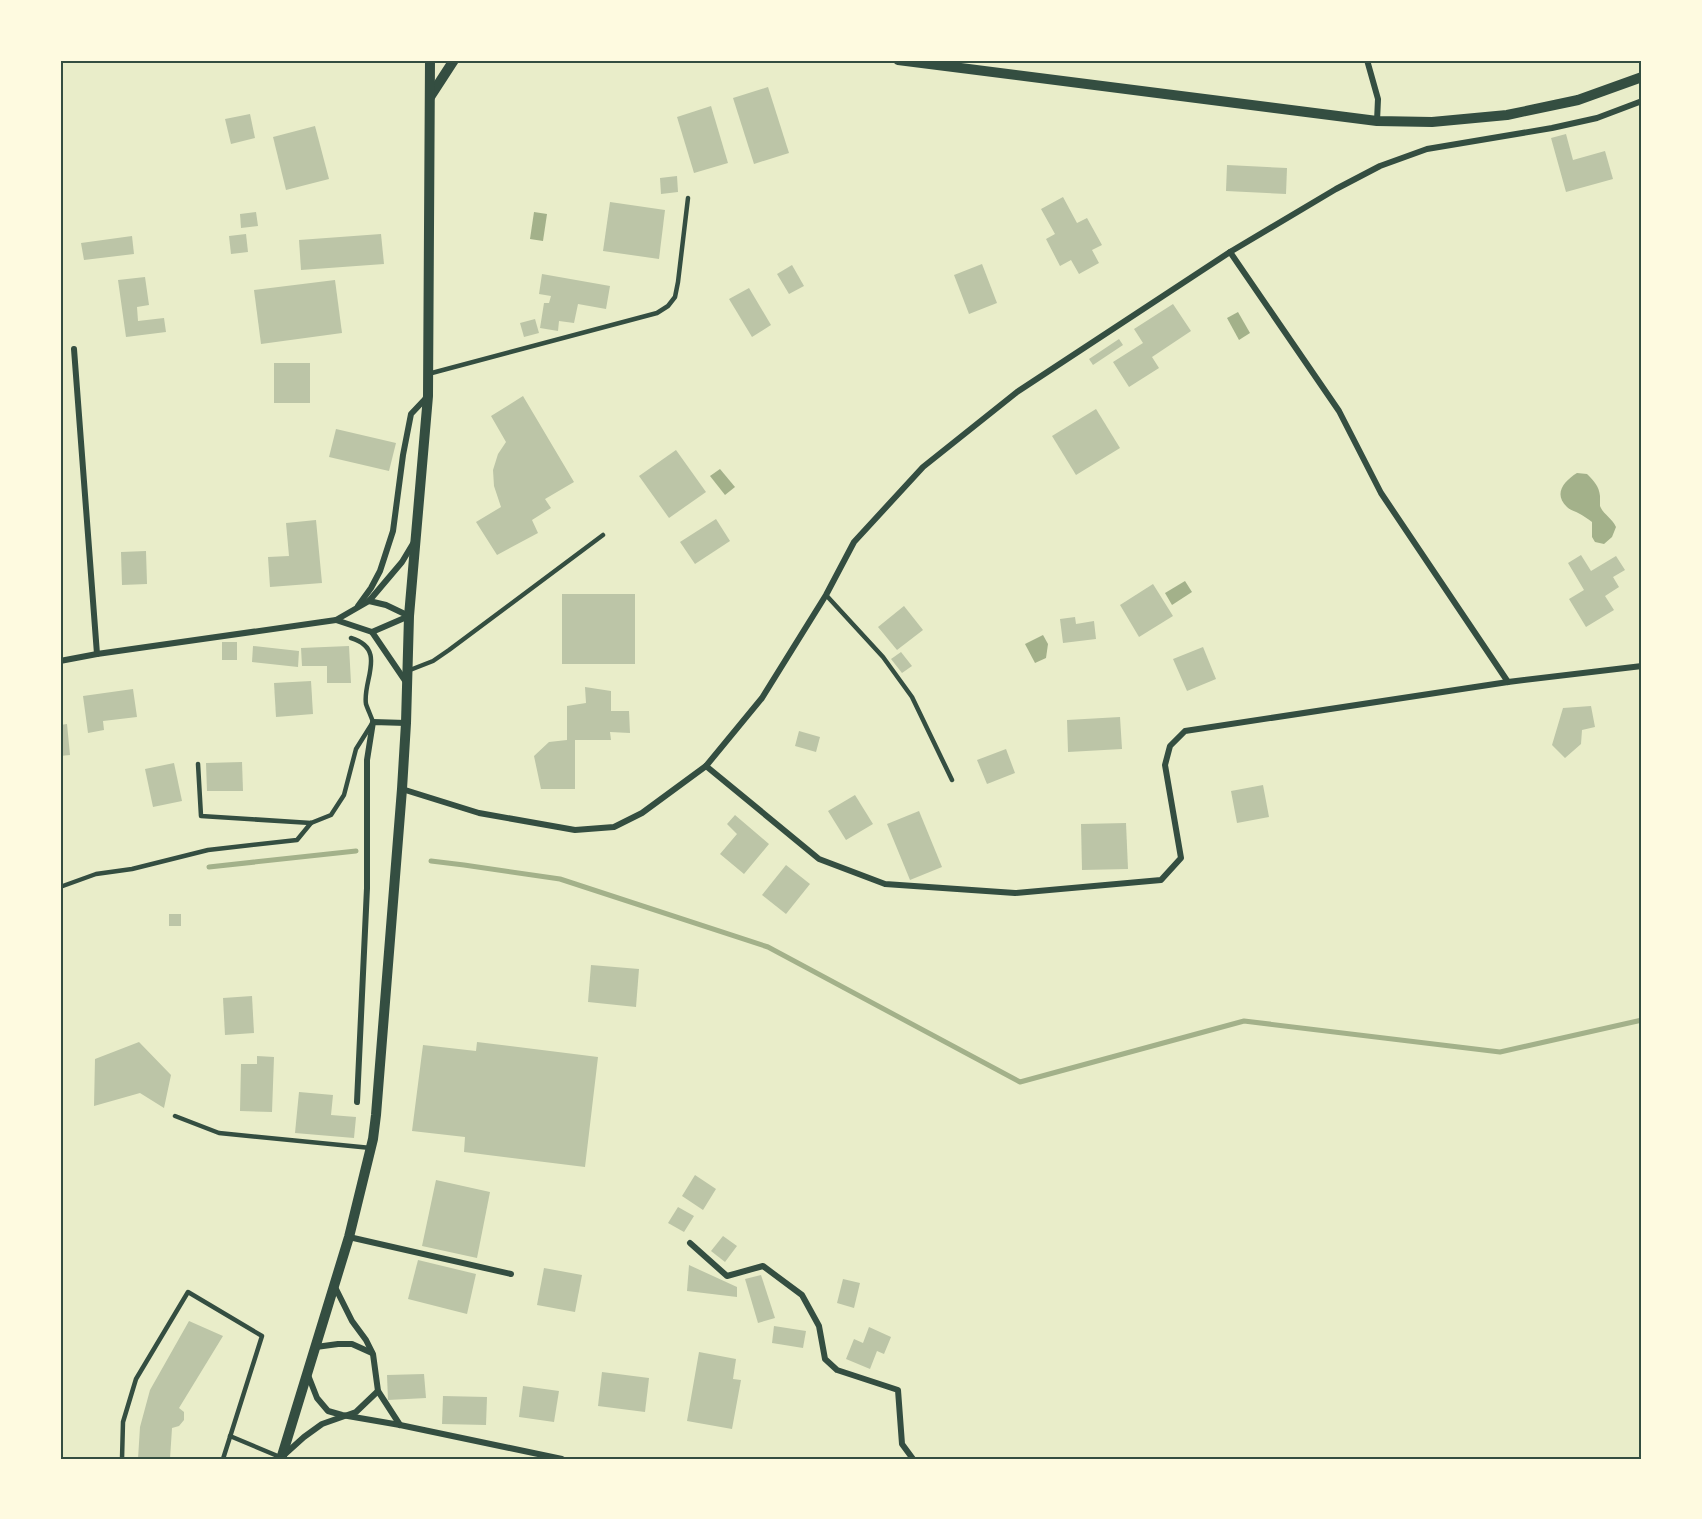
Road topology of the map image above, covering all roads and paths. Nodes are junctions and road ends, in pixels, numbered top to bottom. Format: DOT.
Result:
graph roads {
  1 [pos="430,60"];
  2 [pos="454,60"];
  3 [pos="898,60"];
  4 [pos="1367,60"];
  5 [pos="1642,79"];
  6 [pos="429,97"];
  7 [pos="1642,101"];
  8 [pos="1377,121"];
  9 [pos="688,198"];
  10 [pos="1230,252"];
  11 [pos="74,349"];
  12 [pos="428,374"];
  13 [pos="428,396"];
  14 [pos="603,535"];
  15 [pos="417,536"];
  16 [pos="826,595"];
  17 [pos="369,601"];
  18 [pos="356,609"];
  19 [pos="409,616"];
  20 [pos="336,620"];
  21 [pos="372,632"];
  22 [pos="351,638"];
  23 [pos="97,654"];
  24 [pos="60,661"];
  25 [pos="1642,666"];
  26 [pos="407,671"];
  27 [pos="1508,682"];
  28 [pos="407,683"];
  29 [pos="373,722"];
  30 [pos="406,723"];
  31 [pos="198,764"];
  32 [pos="705,766"];
  33 [pos="952,780"];
  34 [pos="402,789"];
  35 [pos="311,823"];
  36 [pos="60,887"];
  37 [pos="357,1102"];
  38 [pos="175,1116"];
  39 [pos="371,1148"];
  40 [pos="349,1237"];
  41 [pos="690,1243"];
  42 [pos="512,1274"];
  43 [pos="335,1286"];
  44 [pos="316,1347"];
  45 [pos="373,1354"];
  46 [pos="308,1375"];
  47 [pos="378,1391"];
  48 [pos="342,1415"];
  49 [pos="400,1425"];
  50 [pos="230,1436"];
  51 [pos="281,1458"];
  52 [pos="123,1459"];
  53 [pos="223,1459"];
  54 [pos="562,1459"];
  55 [pos="913,1459"];
  1 -- 6 [label="street"];
  2 -- 6 [label="street"];
  3 -- 8 [label="street"];
  4 -- 8 [label="street"];
  5 -- 8 [label="street"];
  6 -- 12 [label="street"];
  7 -- 10 [label="street"];
  9 -- 12 [label="lane"];
  10 -- 16 [label="street"];
  10 -- 27 [label="street"];
  11 -- 23 [label="street"];
  12 -- 13 [label="street"];
  13 -- 15 [label="street"];
  13 -- 18 [label="street"];
  14 -- 26 [label="lane"];
  15 -- 17 [label="street"];
  15 -- 19 [label="street"];
  16 -- 32 [label="street"];
  16 -- 33 [label="lane"];
  17 -- 18 [label="street"];
  17 -- 19 [label="street"];
  18 -- 20 [label="street"];
  19 -- 21 [label="street"];
  19 -- 26 [label="street"];
  20 -- 21 [label="street"];
  20 -- 23 [label="street"];
  21 -- 28 [label="street"];
  22 -- 29 [label="lane"];
  23 -- 24 [label="street"];
  25 -- 27 [label="street"];
  26 -- 28 [label="street"];
  27 -- 32 [label="street"];
  28 -- 30 [label="street"];
  29 -- 30 [label="street"];
  29 -- 35 [label="lane"];
  29 -- 37 [label="street"];
  30 -- 34 [label="street"];
  31 -- 35 [label="lane"];
  32 -- 34 [label="street"];
  34 -- 39 [label="street"];
  35 -- 36 [label="lane"];
  38 -- 39 [label="lane"];
  39 -- 40 [label="street"];
  40 -- 42 [label="street"];
  40 -- 43 [label="street"];
  41 -- 55 [label="street"];
  43 -- 44 [label="street"];
  43 -- 45 [label="street"];
  44 -- 45 [label="street"];
  44 -- 46 [label="street"];
  45 -- 47 [label="street"];
  46 -- 48 [label="street"];
  46 -- 51 [label="street"];
  47 -- 48 [label="street"];
  47 -- 49 [label="street"];
  48 -- 49 [label="street"];
  48 -- 51 [label="street"];
  49 -- 54 [label="street"];
  50 -- 51 [label="lane"];
  50 -- 52 [label="lane"];
  50 -- 53 [label="lane"];
}
